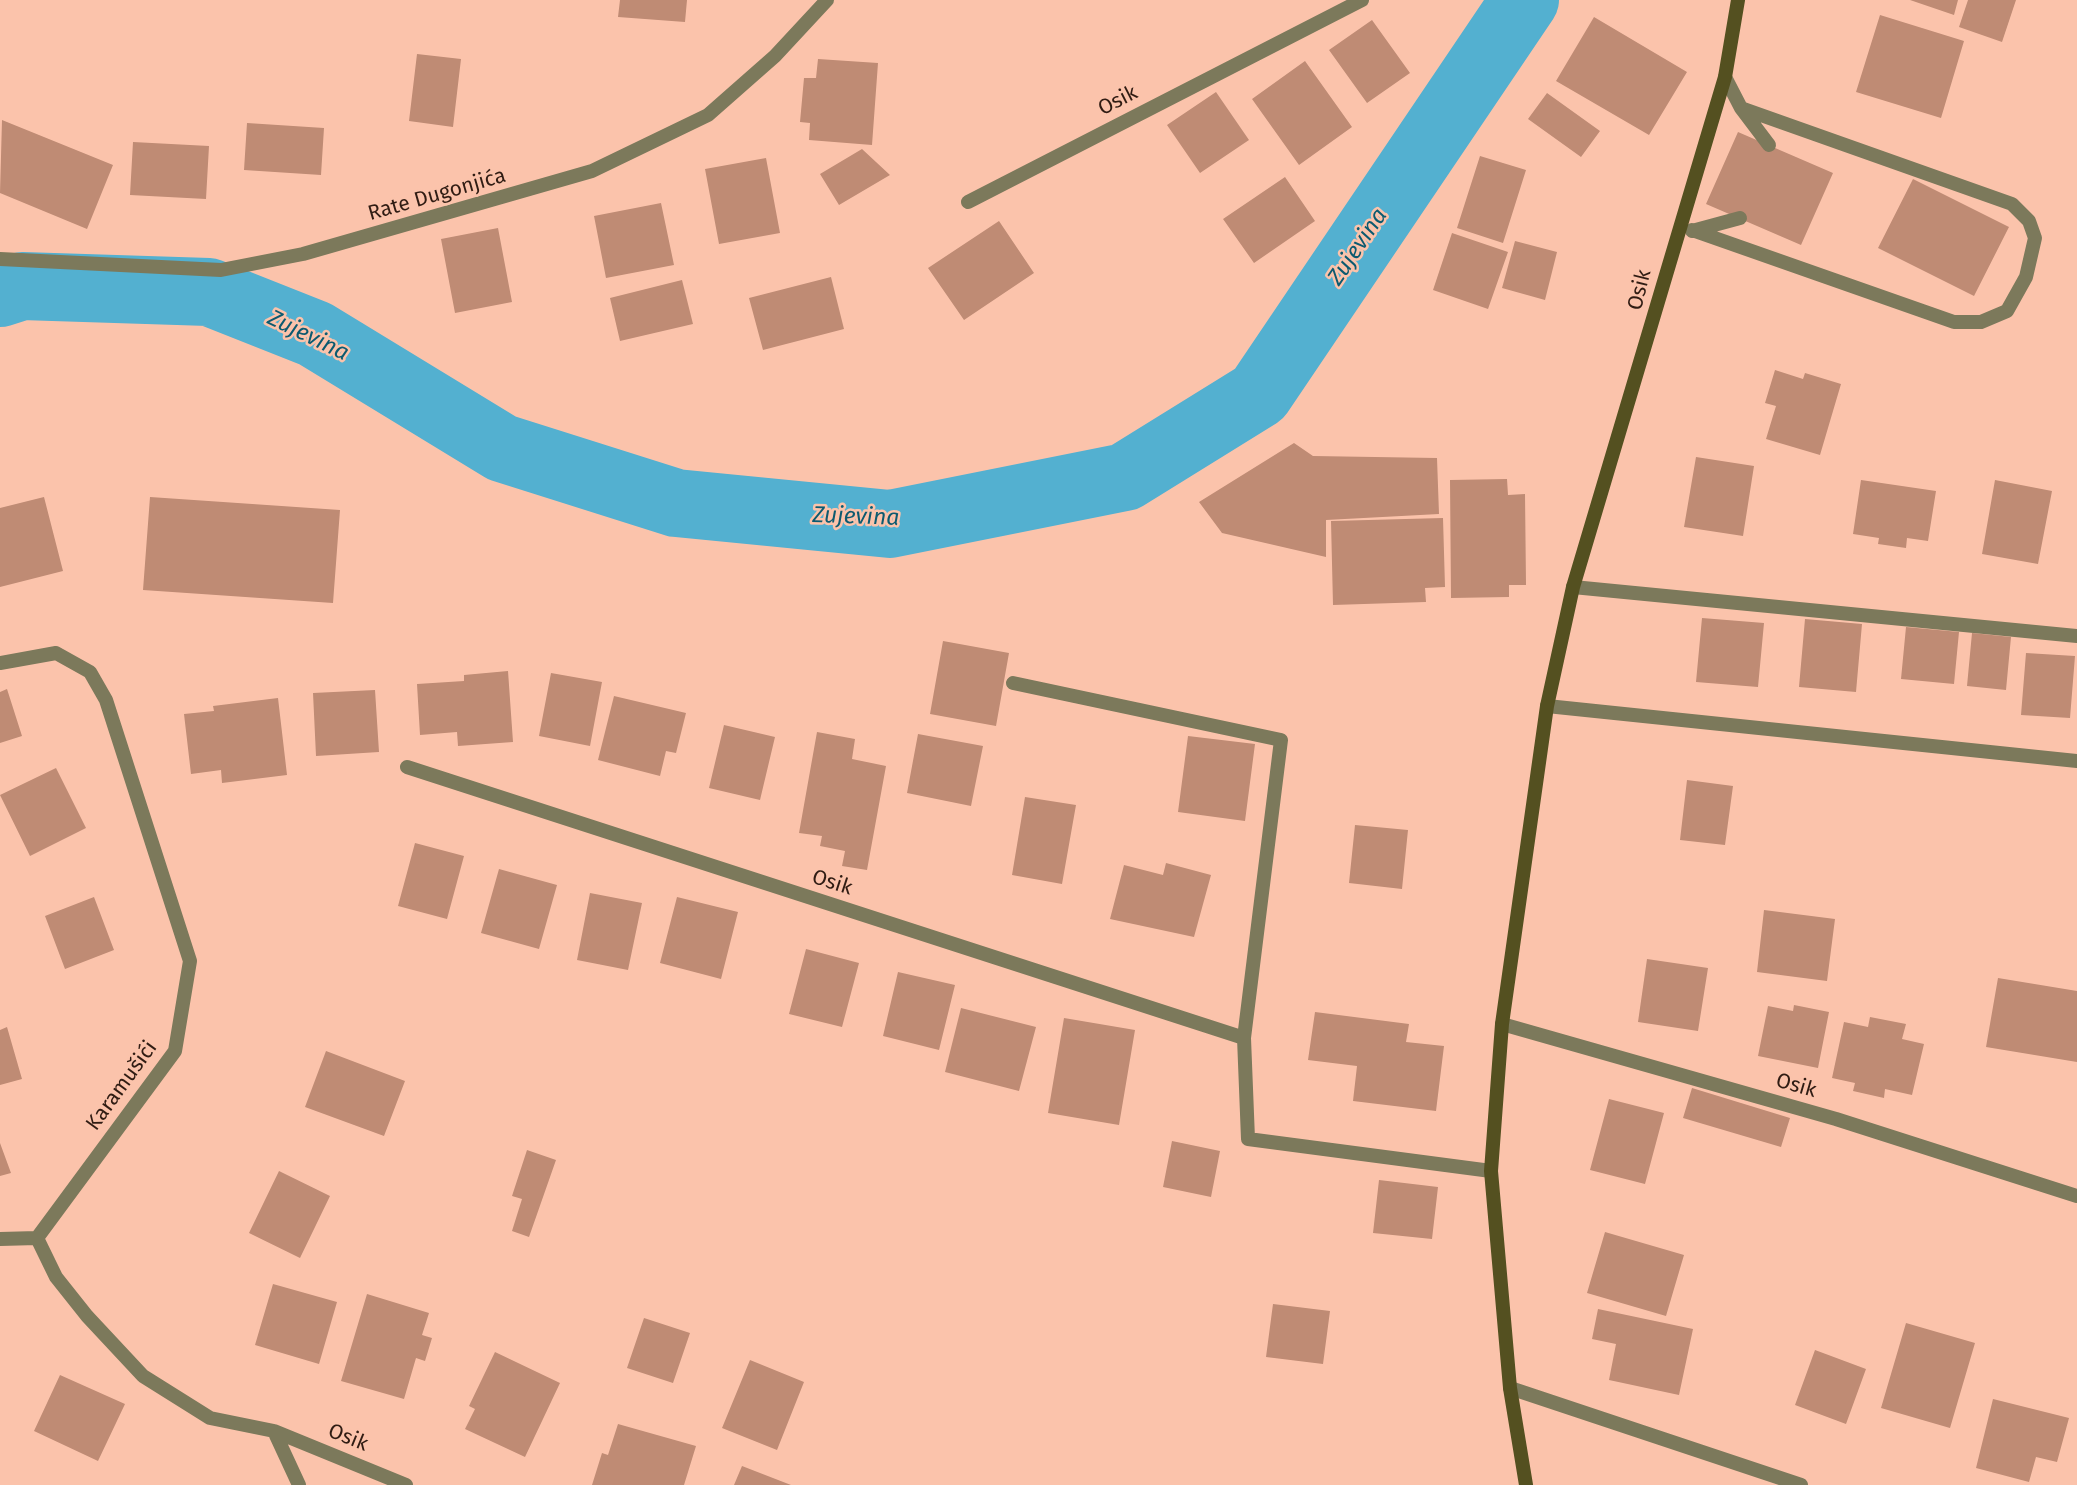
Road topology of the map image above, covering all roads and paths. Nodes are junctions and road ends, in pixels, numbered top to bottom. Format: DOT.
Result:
graph roads {
  1 [pos="827,0"];
  2 [pos="1362,0"];
  3 [pos="1738,0"];
  4 [pos="1725,77"];
  5 [pos="1741,108"];
  6 [pos="1769,145"];
  7 [pos="968,202"];
  8 [pos="1740,218"];
  9 [pos="1692,230"];
  10 [pos="1670,256"];
  11 [pos="0,258"];
  12 [pos="1573,587"];
  13 [pos="2077,636"];
  14 [pos="0,663"];
  15 [pos="1013,683"];
  16 [pos="1548,706"];
  17 [pos="2077,761"];
  18 [pos="407,767"];
  19 [pos="1502,1024"];
  20 [pos="1244,1038"];
  21 [pos="1491,1171"];
  22 [pos="2077,1196"];
  23 [pos="37,1237"];
  24 [pos="0,1239"];
  25 [pos="1510,1388"];
  26 [pos="274,1431"];
  27 [pos="299,1485"];
  28 [pos="406,1485"];
  29 [pos="1526,1485"];
  30 [pos="1801,1485"];
  1 -- 11 [label="street, Rate Dugonjića"];
  2 -- 7 [label="street, Osik"];
  3 -- 4 [label="main road, Osik"];
  4 -- 5 [label="street"];
  4 -- 10 [label="main road, Osik"];
  5 -- 6 [label="street"];
  5 -- 9 [label="street"];
  8 -- 9 [label="street"];
  9 -- 10 [label="street"];
  10 -- 12 [label="main road, Osik"];
  12 -- 13 [label="street"];
  12 -- 16 [label="main road, Osik"];
  14 -- 23 [label="street, Karamušići"];
  15 -- 20 [label="street"];
  16 -- 17 [label="street"];
  16 -- 19 [label="main road, Osik"];
  18 -- 20 [label="street, Osik"];
  19 -- 21 [label="main road, Osik"];
  19 -- 22 [label="street, Osik"];
  20 -- 21 [label="street"];
  21 -- 25 [label="main road, Osik"];
  23 -- 24 [label="street"];
  23 -- 26 [label="street"];
  25 -- 29 [label="main road, Osik"];
  25 -- 30 [label="street"];
  26 -- 27 [label="street"];
  26 -- 28 [label="street, Osik"];
}
